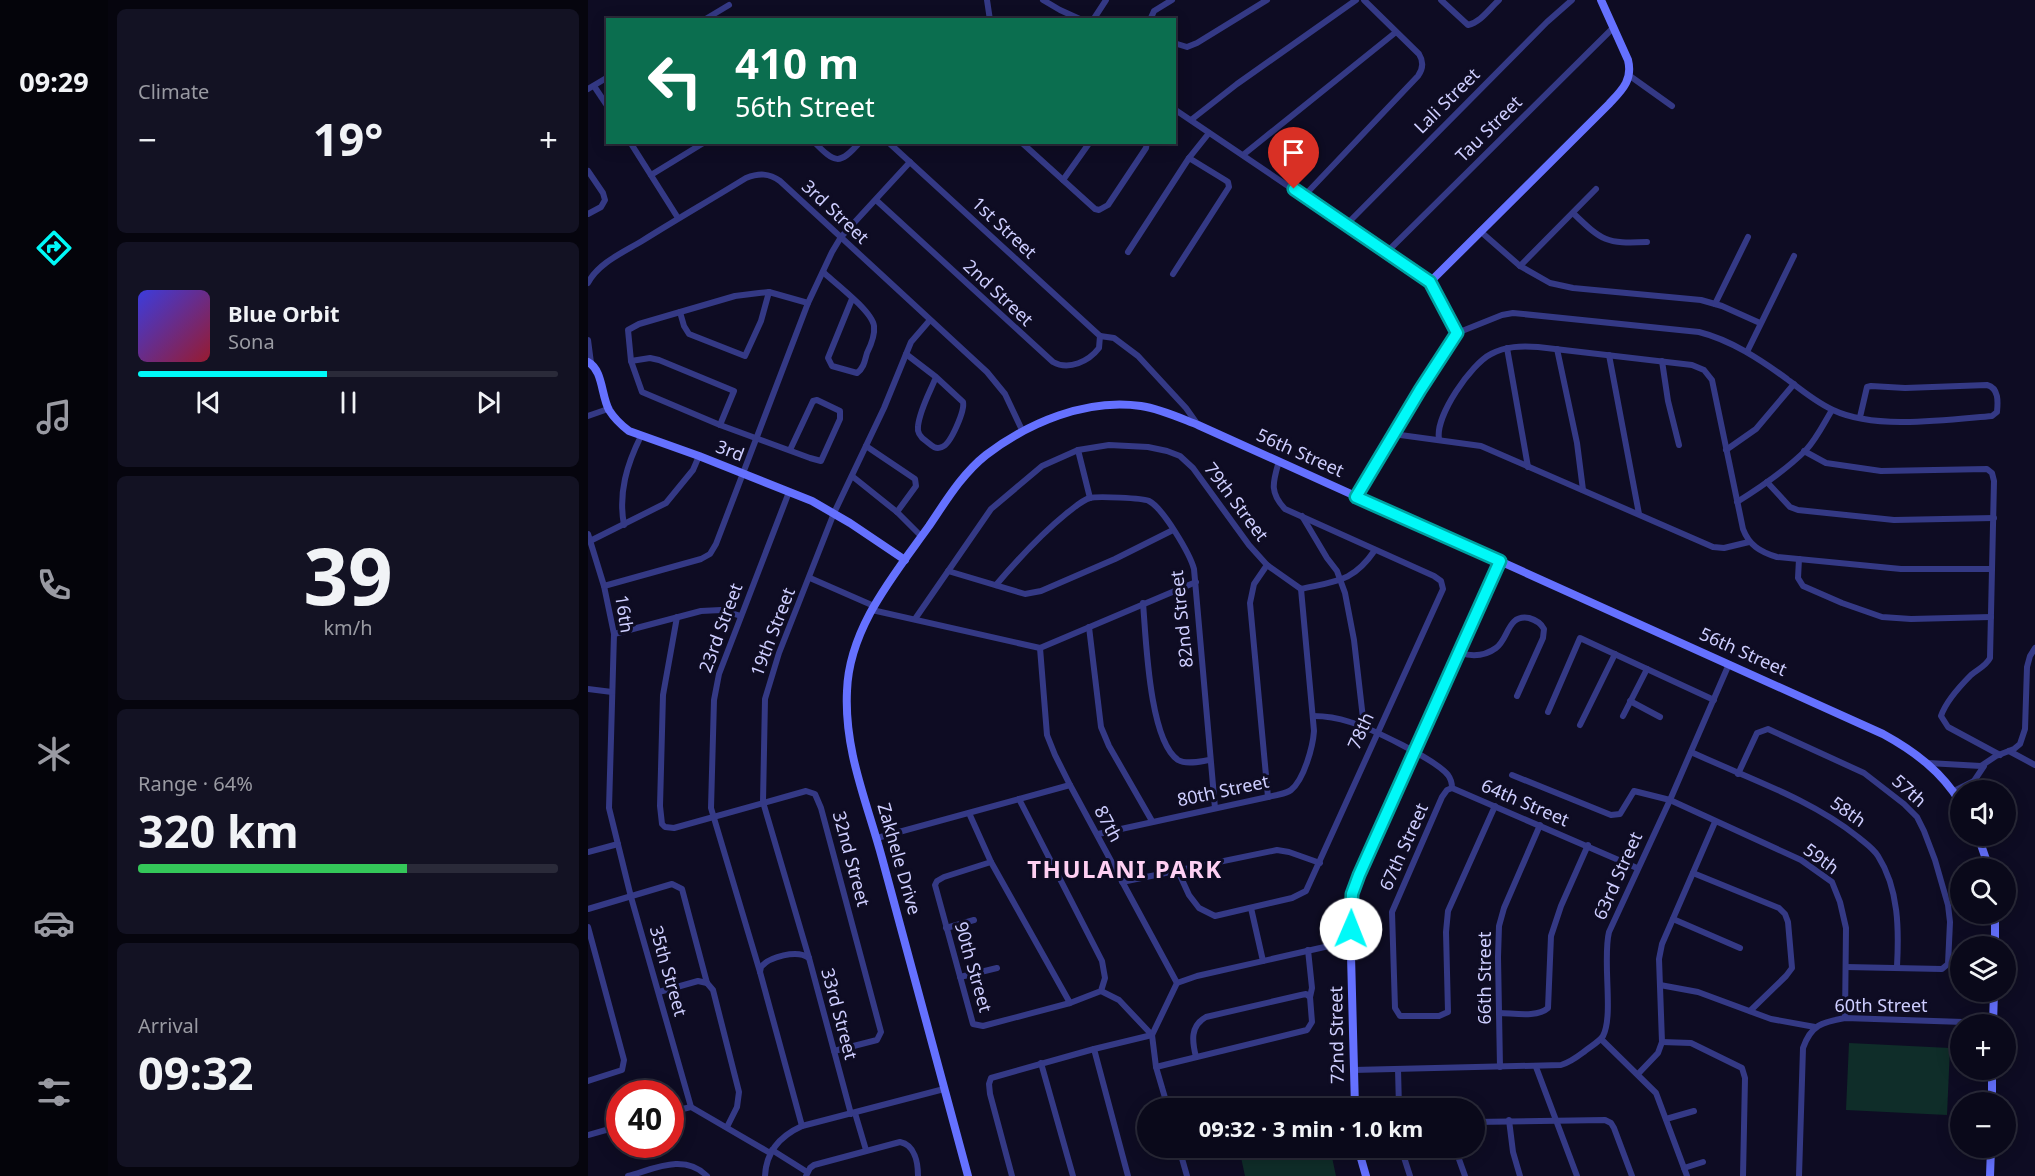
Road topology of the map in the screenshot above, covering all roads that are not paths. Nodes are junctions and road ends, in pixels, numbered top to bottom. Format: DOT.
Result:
graph roads {
  1 [pos="987,0"];
  2 [pos="1043,0"];
  3 [pos="1106,0"];
  4 [pos="1172,0"];
  5 [pos="1267,0"];
  6 [pos="1356,0"];
  7 [pos="1364,0"];
  8 [pos="1441,0"];
  9 [pos="1498,0"];
  10 [pos="1572,0"];
  11 [pos="1601,0"];
  12 [pos="729,4"];
  13 [pos="707,18"];
  14 [pos="990,18"];
  15 [pos="1078,18"];
  16 [pos="1094,18"];
  17 [pos="1151,18"];
  18 [pos="1614,27"];
  19 [pos="1396,32"];
  20 [pos="1176,44"];
  21 [pos="1630,76"];
  22 [pos="606,78"];
  23 [pos="591,87"];
  24 [pos="606,105"];
  25 [pos="1672,106"];
  26 [pos="1176,110"];
  27 [pos="1191,120"];
  28 [pos="1209,133"];
  29 [pos="631,144"];
  30 [pos="702,144"];
  31 [pos="816,144"];
  32 [pos="858,144"];
  33 [pos="890,144"];
  34 [pos="1089,144"];
  35 [pos="1147,144"];
  36 [pos="1029,145"];
  37 [pos="1243,155"];
  38 [pos="1189,158"];
  39 [pos="910,162"];
  40 [pos="588,171"];
  41 [pos="651,175"];
  42 [pos="1063,180"];
  43 [pos="1596,189"];
  44 [pos="1304,196"];
  45 [pos="876,201"];
  46 [pos="1573,213"];
  47 [pos="588,214"];
  48 [pos="678,218"];
  49 [pos="1346,225"];
  50 [pos="1480,231"];
  51 [pos="841,237"];
  52 [pos="1748,237"];
  53 [pos="1647,242"];
  54 [pos="1128,252"];
  55 [pos="1387,252"];
  56 [pos="1794,256"];
  57 [pos="1520,266"];
  58 [pos="823,272"];
  59 [pos="1173,274"];
  60 [pos="1430,282"];
  61 [pos="588,283"];
  62 [pos="769,292"];
  63 [pos="852,299"];
  64 [pos="808,303"];
  65 [pos="1715,304"];
  66 [pos="680,312"];
  67 [pos="930,320"];
  68 [pos="1760,323"];
  69 [pos="1457,333"];
  70 [pos="1100,336"];
  71 [pos="588,340"];
  72 [pos="1508,348"];
  73 [pos="1557,348"];
  74 [pos="1747,352"];
  75 [pos="906,354"];
  76 [pos="1609,355"];
  77 [pos="631,361"];
  78 [pos="1662,361"];
  79 [pos="590,362"];
  80 [pos="936,377"];
  81 [pos="1794,384"];
  82 [pos="608,409"];
  83 [pos="1832,410"];
  84 [pos="588,416"];
  85 [pos="1860,417"];
  86 [pos="720,425"];
  87 [pos="1198,425"];
  88 [pos="1022,430"];
  89 [pos="1393,434"];
  90 [pos="640,436"];
  91 [pos="756,439"];
  92 [pos="1439,439"];
  93 [pos="1679,445"];
  94 [pos="866,446"];
  95 [pos="790,450"];
  96 [pos="1077,450"];
  97 [pos="1726,450"];
  98 [pos="1804,451"];
  99 [pos="699,456"];
  100 [pos="1279,461"];
  101 [pos="1528,467"];
  102 [pos="742,473"];
  103 [pos="852,476"];
  104 [pos="1767,482"];
  105 [pos="1583,490"];
  106 [pos="789,492"];
  107 [pos="1356,497"];
  108 [pos="1090,498"];
  109 [pos="1737,502"];
  110 [pos="897,512"];
  111 [pos="834,513"];
  112 [pos="1639,514"];
  113 [pos="1302,516"];
  114 [pos="1994,518"];
  115 [pos="624,525"];
  116 [pos="1173,530"];
  117 [pos="588,534"];
  118 [pos="921,536"];
  119 [pos="590,542"];
  120 [pos="1749,542"];
  121 [pos="1375,550"];
  122 [pos="1799,559"];
  123 [pos="905,560"];
  124 [pos="1500,561"];
  125 [pos="1267,565"];
  126 [pos="1992,569"];
  127 [pos="948,571"];
  128 [pos="810,578"];
  129 [pos="1340,580"];
  130 [pos="1196,582"];
  131 [pos="996,585"];
  132 [pos="604,586"];
  133 [pos="1301,589"];
  134 [pos="1143,603"];
  135 [pos="873,608"];
  136 [pos="741,616"];
  137 [pos="677,617"];
  138 [pos="1991,617"];
  139 [pos="915,619"];
  140 [pos="1089,627"];
  141 [pos="614,634"];
  142 [pos="1040,648"];
  143 [pos="2035,648"];
  144 [pos="1460,653"];
  145 [pos="1615,654"];
  146 [pos="1729,664"];
  147 [pos="1647,669"];
  148 [pos="588,689"];
  149 [pos="612,692"];
  150 [pos="1517,696"];
  151 [pos="1714,700"];
  152 [pos="1630,701"];
  153 [pos="1548,712"];
  154 [pos="1313,716"];
  155 [pos="1623,716"];
  156 [pos="1660,717"];
  157 [pos="1580,725"];
  158 [pos="1364,727"];
  159 [pos="1377,732"];
  160 [pos="2009,751"];
  161 [pos="1414,752"];
  162 [pos="1691,752"];
  163 [pos="2000,755"];
  164 [pos="1210,760"];
  165 [pos="1928,762"];
  166 [pos="1984,765"];
  167 [pos="2035,765"];
  168 [pos="1738,774"];
  169 [pos="1512,775"];
  170 [pos="1975,780"];
  171 [pos="1070,785"];
  172 [pos="1950,787"];
  173 [pos="1452,788"];
  174 [pos="1268,797"];
  175 [pos="1019,800"];
  176 [pos="1670,800"];
  177 [pos="763,802"];
  178 [pos="1495,806"];
  179 [pos="1215,808"];
  180 [pos="969,813"];
  181 [pos="714,817"];
  182 [pos="1152,821"];
  183 [pos="1715,822"];
  184 [pos="1540,825"];
  185 [pos="1098,834"];
  186 [pos="877,838"];
  187 [pos="618,844"];
  188 [pos="1588,845"];
  189 [pos="588,852"];
  190 [pos="991,862"];
  191 [pos="1320,863"];
  192 [pos="1637,868"];
  193 [pos="1178,871"];
  194 [pos="1693,873"];
  195 [pos="1122,882"];
  196 [pos="631,897"];
  197 [pos="1251,908"];
  198 [pos="588,909"];
  199 [pos="1673,919"];
  200 [pos="974,920"];
  201 [pos="588,927"];
  202 [pos="946,928"];
  203 [pos="1351,941"];
  204 [pos="1740,948"];
  205 [pos="1308,950"];
  206 [pos="809,958"];
  207 [pos="1263,961"];
  208 [pos="1846,967"];
  209 [pos="1897,967"];
  210 [pos="997,968"];
  211 [pos="760,972"];
  212 [pos="960,977"];
  213 [pos="707,983"];
  214 [pos="1177,983"];
  215 [pos="1660,985"];
  216 [pos="1101,991"];
  217 [pos="659,992"];
  218 [pos="1310,997"];
  219 [pos="1070,1003"];
  220 [pos="1750,1011"];
  221 [pos="1499,1013"];
  222 [pos="1845,1018"];
  223 [pos="1950,1022"];
  224 [pos="1815,1027"];
  225 [pos="1152,1035"];
  226 [pos="1601,1039"];
  227 [pos="1662,1042"];
  228 [pos="1094,1049"];
  229 [pos="834,1051"];
  230 [pos="1196,1057"];
  231 [pos="1041,1063"];
  232 [pos="1536,1066"];
  233 [pos="1156,1067"];
  234 [pos="1500,1067"];
  235 [pos="1353,1070"];
  236 [pos="1398,1070"];
  237 [pos="1638,1074"];
  238 [pos="588,1081"];
  239 [pos="944,1089"];
  240 [pos="1165,1098"];
  241 [pos="1354,1098"];
  242 [pos="1399,1098"];
  243 [pos="691,1107"];
  244 [pos="684,1109"];
  245 [pos="1694,1111"];
  246 [pos="853,1113"];
  247 [pos="1556,1119"];
  248 [pos="1666,1119"];
  249 [pos="1509,1120"];
  250 [pos="1485,1121"];
  251 [pos="802,1126"];
  252 [pos="727,1127"];
  253 [pos="606,1130"];
  254 [pos="588,1135"];
  255 [pos="866,1150"];
  256 [pos="771,1152"];
  257 [pos="1182,1158"];
  258 [pos="1361,1158"];
  259 [pos="1404,1158"];
  260 [pos="1459,1158"];
  261 [pos="1991,1158"];
  262 [pos="1703,1162"];
  263 [pos="1684,1168"];
  264 [pos="653,1173"];
  265 [pos="807,1174"];
  266 [pos="628,1176"];
  267 [pos="707,1176"];
  268 [pos="765,1176"];
  269 [pos="918,1176"];
  270 [pos="968,1176"];
  271 [pos="1012,1176"];
  272 [pos="1073,1176"];
  273 [pos="1128,1176"];
  274 [pos="1187,1176"];
  275 [pos="1366,1176"];
  276 [pos="1410,1176"];
  277 [pos="1465,1176"];
  278 [pos="1520,1176"];
  279 [pos="1577,1176"];
  280 [pos="1632,1176"];
  281 [pos="1687,1176"];
  282 [pos="1743,1176"];
  283 [pos="1799,1176"];
  284 [pos="1990,1176"];
  1 -- 14 [label="street"];
  2 -- 15 [label="street"];
  3 -- 16 [label="street"];
  4 -- 17 [label="street"];
  5 -- 20 [label="street"];
  6 -- 27 [label="street"];
  7 -- 19 [label="street"];
  8 -- 9 [label="street"];
  10 -- 49 [label="street, Lali Street"];
  11 -- 18 [label="street"];
  12 -- 13 [label="street"];
  18 -- 21 [label="street"];
  18 -- 55 [label="street, Tau Street"];
  19 -- 37 [label="street"];
  19 -- 44 [label="street"];
  21 -- 25 [label="street"];
  21 -- 50 [label="street"];
  22 -- 23 [label="street"];
  23 -- 24 [label="street"];
  26 -- 27 [label="street"];
  27 -- 28 [label="street"];
  28 -- 37 [label="street"];
  28 -- 38 [label="street"];
  29 -- 41 [label="street"];
  30 -- 41 [label="street"];
  31 -- 32 [label="street"];
  33 -- 39 [label="street, 1st Street"];
  34 -- 42 [label="street"];
  35 -- 42 [label="street"];
  36 -- 42 [label="street"];
  37 -- 44 [label="street"];
  38 -- 54 [label="street"];
  38 -- 59 [label="street"];
  39 -- 45 [label="street"];
  39 -- 70 [label="street, 1st Street"];
  40 -- 47 [label="street"];
  41 -- 48 [label="street"];
  43 -- 46 [label="street"];
  44 -- 49 [label="street"];
  45 -- 51 [label="street"];
  45 -- 70 [label="street, 2nd Street"];
  46 -- 53 [label="street"];
  46 -- 57 [label="street"];
  48 -- 51 [label="street, 3rd Street"];
  48 -- 61 [label="street, 3rd Street"];
  49 -- 55 [label="street"];
  50 -- 57 [label="street"];
  50 -- 60 [label="street"];
  51 -- 58 [label="street"];
  51 -- 67 [label="street, 3rd Street"];
  52 -- 65 [label="street"];
  55 -- 60 [label="street"];
  56 -- 68 [label="street"];
  57 -- 65 [label="street"];
  58 -- 63 [label="street"];
  58 -- 64 [label="street"];
  60 -- 69 [label="street"];
  62 -- 64 [label="street"];
  62 -- 66 [label="street"];
  62 -- 66 [label="street"];
  63 -- 63 [label="street"];
  64 -- 91 [label="street"];
  65 -- 68 [label="street"];
  66 -- 77 [label="street"];
  67 -- 75 [label="street, 19th Street"];
  67 -- 88 [label="street, 3rd Street"];
  68 -- 74 [label="street"];
  69 -- 74 [label="street"];
  69 -- 89 [label="street"];
  70 -- 87 [label="street, 1st Street"];
  71 -- 79 [label="street"];
  72 -- 73 [label="street"];
  72 -- 92 [label="street"];
  72 -- 101 [label="street"];
  73 -- 76 [label="street"];
  73 -- 105 [label="street"];
  74 -- 81 [label="street"];
  75 -- 80 [label="street"];
  75 -- 94 [label="street, 19th Street"];
  76 -- 78 [label="street"];
  76 -- 112 [label="street"];
  77 -- 86 [label="street"];
  77 -- 86 [label="street"];
  78 -- 93 [label="street"];
  78 -- 97 [label="street"];
  79 -- 82 [label="street"];
  80 -- 80 [label="street"];
  81 -- 83 [label="street"];
  81 -- 97 [label="street"];
  82 -- 84 [label="street"];
  82 -- 90 [label="street, 3rd"];
  83 -- 85 [label="street"];
  83 -- 98 [label="street"];
  85 -- 85 [label="street"];
  86 -- 91 [label="street"];
  87 -- 88 [label="street, 56th Street"];
  87 -- 100 [label="street, 56th Street"];
  88 -- 118 [label="street, 56th Street"];
  89 -- 92 [label="street"];
  89 -- 107 [label="street"];
  90 -- 99 [label="street, 3rd"];
  90 -- 115 [label="street"];
  91 -- 95 [label="street"];
  91 -- 102 [label="street"];
  92 -- 101 [label="street"];
  94 -- 103 [label="street, 19th Street"];
  94 -- 110 [label="street"];
  95 -- 95 [label="street"];
  96 -- 108 [label="street"];
  96 -- 125 [label="street, 79th Street"];
  96 -- 127 [label="street, 79th Street"];
  97 -- 109 [label="street"];
  98 -- 104 [label="street"];
  98 -- 114 [label="street"];
  99 -- 102 [label="street, 3rd"];
  99 -- 115 [label="street"];
  100 -- 107 [label="street, 56th Street"];
  100 -- 113 [label="street"];
  101 -- 105 [label="street"];
  102 -- 106 [label="street, 3rd"];
  102 -- 132 [label="street"];
  103 -- 110 [label="street"];
  103 -- 111 [label="street, 19th Street"];
  104 -- 109 [label="street"];
  104 -- 114 [label="street"];
  105 -- 112 [label="street"];
  106 -- 111 [label="street, 3rd"];
  106 -- 136 [label="street, 23rd Street"];
  107 -- 124 [label="street, 56th Street"];
  108 -- 116 [label="street, 82nd Street"];
  108 -- 131 [label="street"];
  109 -- 120 [label="street"];
  110 -- 118 [label="street"];
  111 -- 123 [label="street, 3rd"];
  111 -- 128 [label="street, 19th Street"];
  112 -- 120 [label="street"];
  113 -- 121 [label="street, 78th"];
  113 -- 129 [label="street"];
  114 -- 126 [label="street"];
  115 -- 119 [label="street"];
  116 -- 130 [label="street, 82nd Street"];
  116 -- 131 [label="street"];
  117 -- 119 [label="street, 16th"];
  118 -- 123 [label="street, 56th Street"];
  119 -- 132 [label="street, 16th"];
  120 -- 122 [label="street"];
  121 -- 129 [label="street"];
  121 -- 159 [label="street, 78th"];
  122 -- 126 [label="street"];
  122 -- 138 [label="street"];
  123 -- 135 [label="street, Zakhele Drive"];
  124 -- 144 [label="street, 72nd Street"];
  124 -- 146 [label="street, 56th Street"];
  125 -- 133 [label="street, 79th Street"];
  125 -- 174 [label="street"];
  126 -- 138 [label="street"];
  127 -- 131 [label="street"];
  127 -- 139 [label="street, 79th Street"];
  128 -- 135 [label="street"];
  128 -- 177 [label="street, 19th Street"];
  129 -- 133 [label="street"];
  129 -- 158 [label="street"];
  130 -- 134 [label="street"];
  130 -- 164 [label="street, 82nd Street"];
  132 -- 141 [label="street, 16th"];
  133 -- 154 [label="street, 80th Street"];
  134 -- 140 [label="street"];
  134 -- 164 [label="street"];
  135 -- 139 [label="street"];
  135 -- 186 [label="street, Zakhele Drive"];
  136 -- 137 [label="street"];
  136 -- 181 [label="street, 23rd Street"];
  137 -- 141 [label="street"];
  137 -- 181 [label="street, 32nd Street"];
  138 -- 163 [label="street"];
  139 -- 142 [label="street"];
  140 -- 142 [label="street"];
  140 -- 182 [label="street"];
  141 -- 149 [label="street, 16th"];
  142 -- 171 [label="street, 87th"];
  143 -- 160 [label="street"];
  144 -- 150 [label="street"];
  144 -- 161 [label="street, 72nd Street"];
  145 -- 147 [label="street"];
  145 -- 153 [label="street"];
  145 -- 157 [label="street"];
  146 -- 151 [label="street, 63rd Street"];
  146 -- 165 [label="street, 56th Street"];
  147 -- 151 [label="street"];
  147 -- 152 [label="street"];
  148 -- 149 [label="street"];
  149 -- 187 [label="street, 16th"];
  151 -- 162 [label="street, 63rd Street"];
  152 -- 155 [label="street"];
  152 -- 156 [label="street"];
  154 -- 158 [label="street, 64th Street"];
  154 -- 174 [label="street, 80th Street"];
  158 -- 159 [label="street, 64th Street"];
  159 -- 161 [label="street, 64th Street"];
  159 -- 191 [label="street, 78th"];
  160 -- 163 [label="street"];
  160 -- 167 [label="street"];
  161 -- 173 [label="street, 64th Street"];
  161 -- 203 [label="street, 72nd Street"];
  162 -- 168 [label="street, 58th"];
  162 -- 176 [label="street, 63rd Street"];
  163 -- 166 [label="street"];
  164 -- 179 [label="street, 82nd Street"];
  165 -- 166 [label="street"];
  165 -- 172 [label="street, 56th Street"];
  166 -- 170 [label="street"];
  168 -- 209 [label="street, 58th"];
  168 -- 209 [label="street, 57th"];
  169 -- 176 [label="street, 59th"];
  171 -- 175 [label="street"];
  171 -- 185 [label="street, 87th"];
  173 -- 178 [label="street, 64th Street"];
  173 -- 178 [label="street, 67th Street"];
  174 -- 179 [label="street, 80th Street"];
  175 -- 180 [label="street"];
  175 -- 216 [label="street"];
  176 -- 183 [label="street, 59th"];
  176 -- 192 [label="street, 63rd Street"];
  177 -- 181 [label="street, 32nd Street"];
  177 -- 206 [label="street, 19th Street"];
  177 -- 229 [label="street, 32nd Street"];
  178 -- 184 [label="street, 64th Street"];
  179 -- 182 [label="street, 80th Street"];
  180 -- 186 [label="street"];
  180 -- 190 [label="street"];
  181 -- 211 [label="street, 23rd Street"];
  182 -- 185 [label="street, 80th Street"];
  183 -- 194 [label="street"];
  183 -- 208 [label="street, 59th"];
  184 -- 188 [label="street, 64th Street"];
  184 -- 221 [label="street, 66th Street"];
  185 -- 195 [label="street, 87th"];
  186 -- 239 [label="street, Zakhele Drive"];
  187 -- 189 [label="street"];
  187 -- 196 [label="street, 35th Street"];
  188 -- 192 [label="street, 64th Street"];
  188 -- 221 [label="street"];
  190 -- 202 [label="street, 90th Street"];
  190 -- 219 [label="street"];
  191 -- 193 [label="street"];
  191 -- 197 [label="street, 78th"];
  192 -- 226 [label="street, 63rd Street"];
  193 -- 195 [label="street"];
  193 -- 197 [label="street, 78th"];
  194 -- 199 [label="street"];
  194 -- 220 [label="street"];
  195 -- 214 [label="street, 87th"];
  196 -- 198 [label="street"];
  196 -- 213 [label="street"];
  196 -- 217 [label="street, 35th Street"];
  197 -- 207 [label="street"];
  199 -- 204 [label="street"];
  199 -- 215 [label="street"];
  200 -- 202 [label="street"];
  201 -- 238 [label="street"];
  202 -- 212 [label="street, 90th Street"];
  203 -- 205 [label="street"];
  203 -- 235 [label="street, 72nd Street"];
  205 -- 207 [label="street"];
  205 -- 218 [label="street"];
  206 -- 211 [label="street, 33rd Street"];
  206 -- 229 [label="street, 33rd Street"];
  207 -- 214 [label="street"];
  208 -- 209 [label="street, 57th"];
  208 -- 222 [label="street, 59th"];
  210 -- 212 [label="street"];
  211 -- 251 [label="street"];
  212 -- 219 [label="street, 90th Street"];
  213 -- 217 [label="street"];
  213 -- 252 [label="street"];
  214 -- 225 [label="street"];
  215 -- 220 [label="street"];
  215 -- 227 [label="street"];
  216 -- 219 [label="street, 90th Street"];
  216 -- 225 [label="street"];
  217 -- 243 [label="street, 35th Street"];
  218 -- 230 [label="street"];
  218 -- 230 [label="street"];
  220 -- 224 [label="street"];
  221 -- 234 [label="street, 66th Street"];
  222 -- 223 [label="street, 60th Street"];
  222 -- 224 [label="street, 60th Street"];
  224 -- 283 [label="street, 60th Street"];
  225 -- 228 [label="street"];
  225 -- 233 [label="street"];
  226 -- 232 [label="street"];
  226 -- 237 [label="street"];
  227 -- 237 [label="street"];
  227 -- 282 [label="street"];
  228 -- 231 [label="street"];
  228 -- 273 [label="street"];
  229 -- 246 [label="street, 33rd Street"];
  230 -- 233 [label="street"];
  231 -- 271 [label="street"];
  231 -- 272 [label="street"];
  232 -- 234 [label="street"];
  232 -- 247 [label="street"];
  233 -- 240 [label="street"];
  234 -- 236 [label="street"];
  235 -- 236 [label="street"];
  235 -- 241 [label="street, 72nd Street"];
  236 -- 242 [label="street"];
  237 -- 248 [label="street"];
  239 -- 246 [label="street"];
  239 -- 270 [label="street, Zakhele Drive"];
  243 -- 244 [label="street"];
  243 -- 252 [label="street"];
  245 -- 248 [label="street"];
  246 -- 251 [label="street"];
  246 -- 255 [label="street, 33rd Street"];
  247 -- 249 [label="street"];
  247 -- 279 [label="street"];
  247 -- 280 [label="street"];
  248 -- 263 [label="street"];
  249 -- 250 [label="street"];
  249 -- 278 [label="street"];
  251 -- 256 [label="street"];
  252 -- 256 [label="street"];
  253 -- 254 [label="street"];
  255 -- 265 [label="street"];
  255 -- 269 [label="street"];
  256 -- 265 [label="street"];
  256 -- 268 [label="street"];
  257 -- 274 [label="street"];
  258 -- 275 [label="street"];
  259 -- 276 [label="street"];
  260 -- 277 [label="street"];
  261 -- 284 [label="street"];
  262 -- 263 [label="street"];
  263 -- 281 [label="street"];
  264 -- 266 [label="street"];
  264 -- 267 [label="street"];
}
